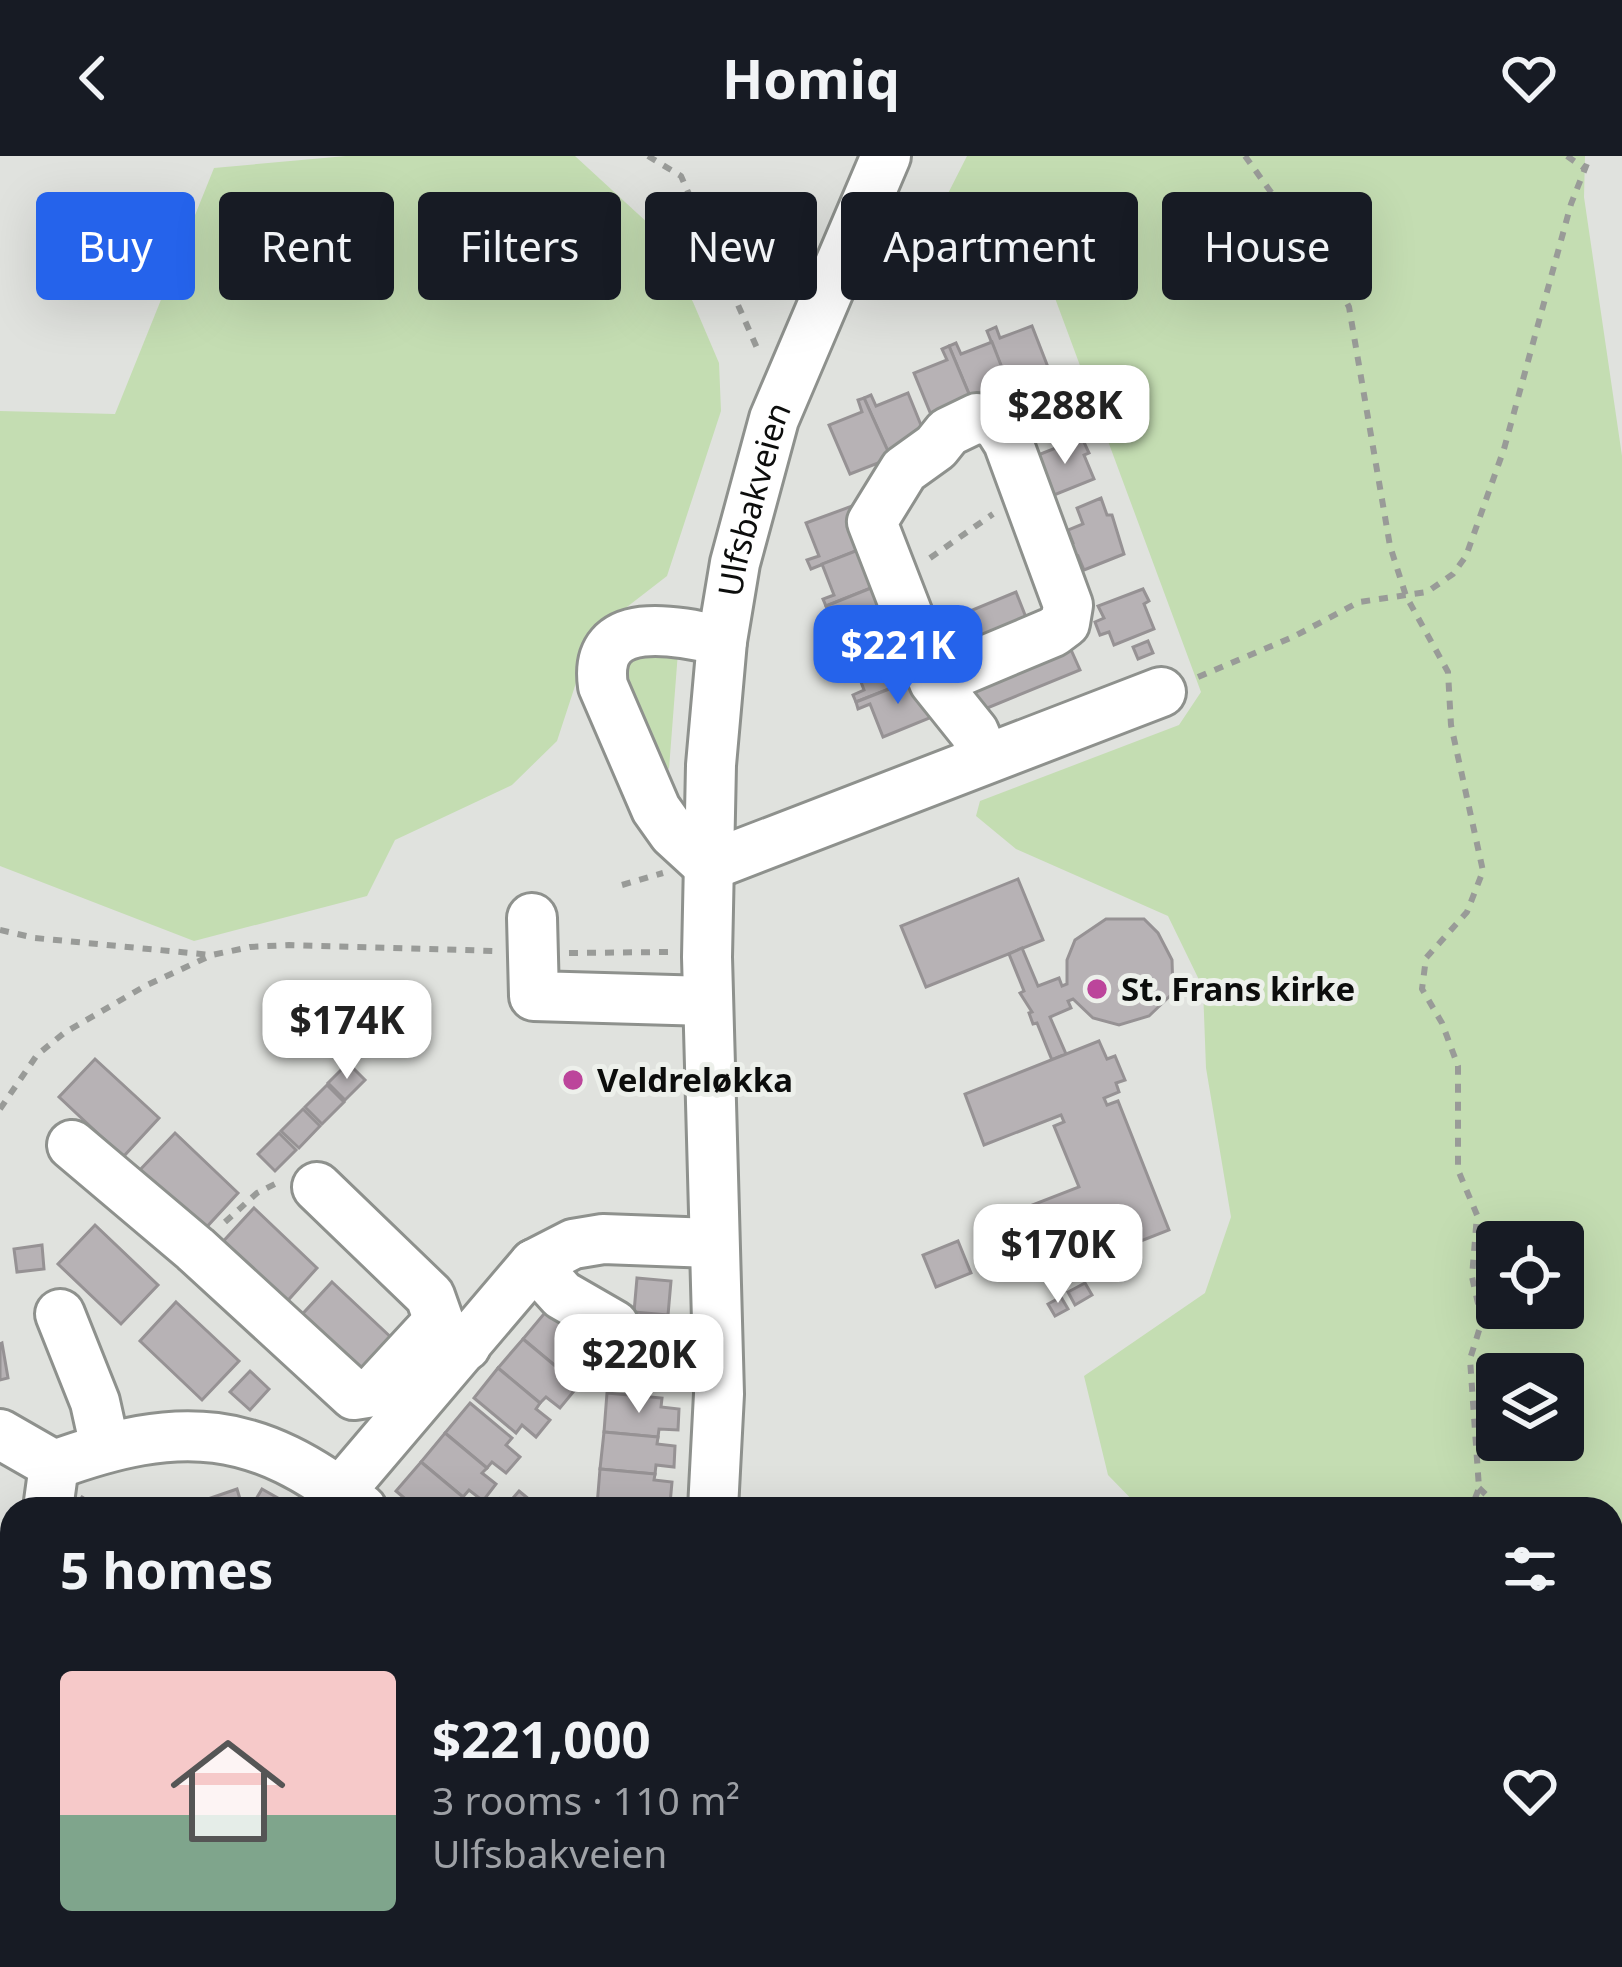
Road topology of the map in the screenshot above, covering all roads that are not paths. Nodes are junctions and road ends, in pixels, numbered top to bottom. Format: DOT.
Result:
graph roads {
  1 [pos="886,156"];
  2 [pos="722,640"];
  3 [pos="934,682"];
  4 [pos="1162,692"];
  5 [pos="985,758"];
  6 [pos="685,856"];
  7 [pos="533,935"];
  8 [pos="708,1001"];
  9 [pos="72,1145"];
  10 [pos="317,1187"];
  11 [pos="712,1243"];
  12 [pos="534,1264"];
  13 [pos="60,1314"];
  14 [pos="614,1324"];
  15 [pos="453,1336"];
  16 [pos="0,1433"];
  17 [pos="105,1447"];
  18 [pos="51,1487"];
  19 [pos="347,1497"];
  20 [pos="353,1497"];
  21 [pos="714,1497"];
  1 -- 2 [label="street, Ulfsbakveien"];
  2 -- 6 [label="street, Ulfsbakveien"];
  2 -- 6 [label="street"];
  3 -- 3 [label="street"];
  3 -- 5 [label="street"];
  4 -- 5 [label="street"];
  5 -- 6 [label="street"];
  6 -- 8 [label="street, Ulfsbakveien"];
  7 -- 8 [label="street"];
  8 -- 11 [label="street, Ulfsbakveien"];
  9 -- 15 [label="street"];
  10 -- 15 [label="street"];
  11 -- 12 [label="street"];
  11 -- 21 [label="street, Ulfsbakveien"];
  12 -- 14 [label="street"];
  12 -- 15 [label="street"];
  13 -- 17 [label="street"];
  15 -- 20 [label="street"];
  16 -- 18 [label="street"];
  17 -- 18 [label="street"];
  17 -- 19 [label="street"];
}
